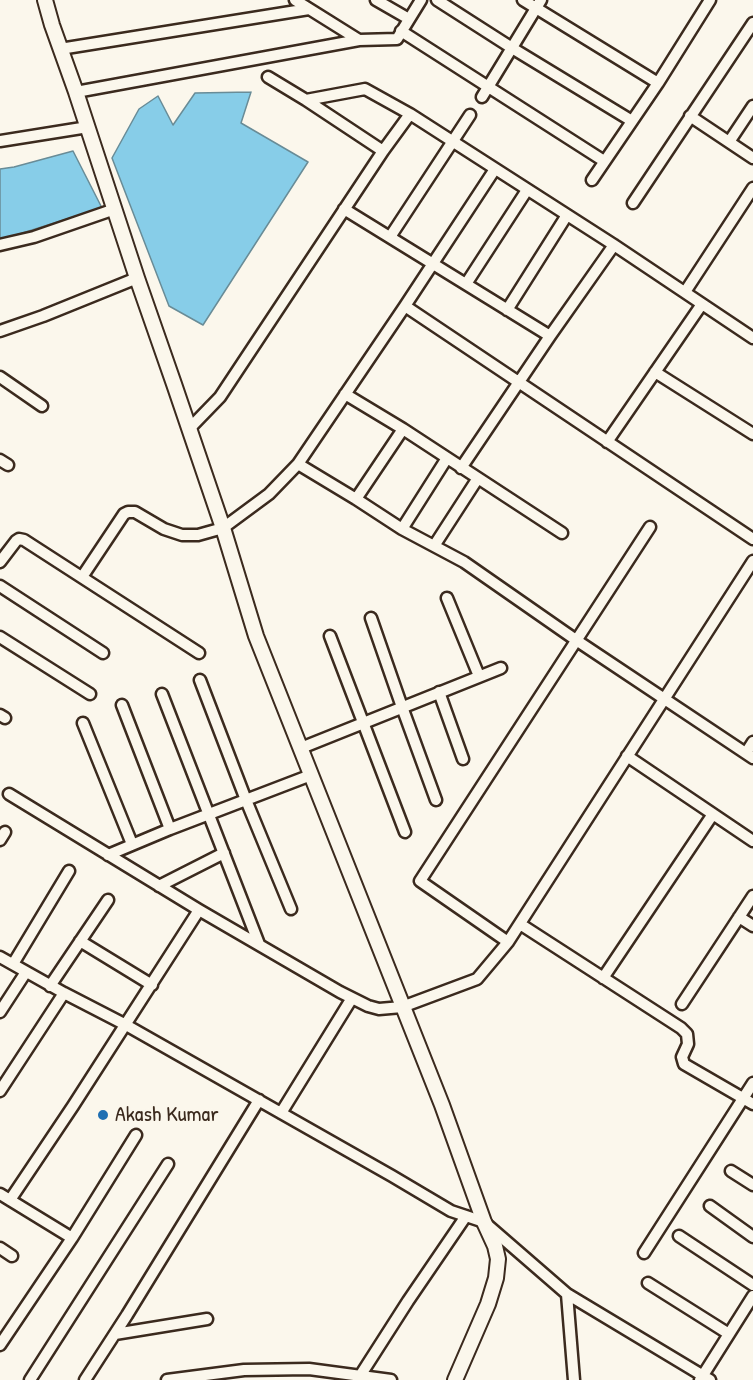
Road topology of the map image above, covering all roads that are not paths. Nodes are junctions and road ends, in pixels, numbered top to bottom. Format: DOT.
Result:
graph roads {
  1 [pos="45,0"];
  2 [pos="295,0"];
  3 [pos="376,0"];
  4 [pos="421,0"];
  5 [pos="437,0"];
  6 [pos="524,0"];
  7 [pos="710,0"];
  8 [pos="539,4"];
  9 [pos="309,9"];
  10 [pos="409,19"];
  11 [pos="753,23"];
  12 [pos="401,31"];
  13 [pos="359,40"];
  14 [pos="512,48"];
  15 [pos="60,49"];
  16 [pos="268,77"];
  17 [pos="658,82"];
  18 [pos="76,92"];
  19 [pos="485,92"];
  20 [pos="306,100"];
  21 [pos="753,106"];
  22 [pos="410,114"];
  23 [pos="470,115"];
  24 [pos="690,116"];
  25 [pos="632,121"];
  26 [pos="88,127"];
  27 [pos="0,141"];
  28 [pos="454,142"];
  29 [pos="729,142"];
  30 [pos="383,151"];
  31 [pos="753,158"];
  32 [pos="604,161"];
  33 [pos="495,169"];
  34 [pos="592,180"];
  35 [pos="753,188"];
  36 [pos="527,190"];
  37 [pos="633,203"];
  38 [pos="115,209"];
  39 [pos="344,209"];
  40 [pos="567,215"];
  41 [pos="390,237"];
  42 [pos="0,245"];
  43 [pos="614,245"];
  44 [pos="433,263"];
  45 [pos="137,278"];
  46 [pos="466,284"];
  47 [pos="685,292"];
  48 [pos="702,304"];
  49 [pos="405,306"];
  50 [pos="507,310"];
  51 [pos="0,332"];
  52 [pos="550,336"];
  53 [pos="753,338"];
  54 [pos="655,372"];
  55 [pos="0,377"];
  56 [pos="518,382"];
  57 [pos="345,394"];
  58 [pos="42,406"];
  59 [pos="189,429"];
  60 [pos="404,429"];
  61 [pos="753,434"];
  62 [pos="607,442"];
  63 [pos="447,458"];
  64 [pos="298,464"];
  65 [pos="461,468"];
  66 [pos="478,478"];
  67 [pos="356,499"];
  68 [pos="223,528"];
  69 [pos="650,528"];
  70 [pos="402,529"];
  71 [pos="562,533"];
  72 [pos="753,539"];
  73 [pos="434,546"];
  74 [pos="753,561"];
  75 [pos="0,562"];
  76 [pos="82,577"];
  77 [pos="0,585"];
  78 [pos="447,598"];
  79 [pos="372,618"];
  80 [pos="330,636"];
  81 [pos="0,637"];
  82 [pos="576,640"];
  83 [pos="103,653"];
  84 [pos="199,654"];
  85 [pos="501,668"];
  86 [pos="479,676"];
  87 [pos="200,680"];
  88 [pos="439,692"];
  89 [pos="90,694"];
  90 [pos="162,694"];
  91 [pos="664,699"];
  92 [pos="122,705"];
  93 [pos="402,707"];
  94 [pos="83,723"];
  95 [pos="364,723"];
  96 [pos="753,742"];
  97 [pos="301,748"];
  98 [pos="749,755"];
  99 [pos="627,756"];
  100 [pos="464,759"];
  101 [pos="311,775"];
  102 [pos="9,794"];
  103 [pos="246,800"];
  104 [pos="436,800"];
  105 [pos="713,814"];
  106 [pos="209,815"];
  107 [pos="170,829"];
  108 [pos="405,832"];
  109 [pos="753,841"];
  110 [pos="132,844"];
  111 [pos="224,853"];
  112 [pos="108,855"];
  113 [pos="69,871"];
  114 [pos="159,886"];
  115 [pos="753,896"];
  116 [pos="108,900"];
  117 [pos="291,909"];
  118 [pos="199,910"];
  119 [pos="739,917"];
  120 [pos="520,924"];
  121 [pos="753,926"];
  122 [pos="80,941"];
  123 [pos="508,942"];
  124 [pos="259,944"];
  125 [pos="0,957"];
  126 [pos="13,964"];
  127 [pos="26,972"];
  128 [pos="603,978"];
  129 [pos="152,985"];
  130 [pos="50,986"];
  131 [pos="64,993"];
  132 [pos="352,998"];
  133 [pos="682,1004"];
  134 [pos="402,1007"];
  135 [pos="0,1012"];
  136 [pos="126,1025"];
  137 [pos="753,1083"];
  138 [pos="0,1091"];
  139 [pos="259,1100"];
  140 [pos="748,1101"];
  141 [pos="281,1113"];
  142 [pos="136,1135"];
  143 [pos="168,1164"];
  144 [pos="731,1171"];
  145 [pos="753,1185"];
  146 [pos="5,1197"];
  147 [pos="710,1206"];
  148 [pos="466,1216"];
  149 [pos="484,1222"];
  150 [pos="679,1236"];
  151 [pos="753,1237"];
  152 [pos="72,1238"];
  153 [pos="0,1248"];
  154 [pos="644,1253"];
  155 [pos="12,1256"];
  156 [pos="648,1283"];
  157 [pos="753,1285"];
  158 [pos="567,1294"];
  159 [pos="753,1296"];
  160 [pos="207,1319"];
  161 [pos="115,1334"];
  162 [pos="729,1334"];
  163 [pos="0,1345"];
  164 [pos="309,1369"];
  165 [pos="244,1370"];
  166 [pos="360,1376"];
  167 [pos="342,1377"];
  168 [pos="704,1378"];
  169 [pos="374,1379"];
  170 [pos="30,1380"];
  171 [pos="85,1380"];
  172 [pos="167,1380"];
  173 [pos="173,1380"];
  174 [pos="237,1380"];
  175 [pos="302,1380"];
  176 [pos="391,1380"];
  177 [pos="455,1380"];
  178 [pos="574,1380"];
  1 -- 15 [label="street"];
  2 -- 9 [label="street"];
  3 -- 10 [label="street"];
  4 -- 10 [label="street"];
  5 -- 14 [label="street"];
  6 -- 8 [label="street"];
  7 -- 17 [label="street"];
  8 -- 14 [label="street"];
  8 -- 17 [label="street"];
  9 -- 13 [label="street"];
  9 -- 15 [label="street"];
  10 -- 12 [label="street"];
  11 -- 24 [label="street"];
  12 -- 13 [label="street"];
  12 -- 19 [label="street"];
  13 -- 18 [label="street"];
  14 -- 19 [label="street"];
  14 -- 25 [label="street"];
  15 -- 18 [label="street"];
  16 -- 20 [label="street"];
  17 -- 25 [label="street"];
  18 -- 26 [label="street"];
  19 -- 32 [label="street"];
  20 -- 22 [label="street"];
  20 -- 30 [label="street"];
  21 -- 29 [label="street"];
  22 -- 28 [label="street"];
  22 -- 30 [label="street"];
  23 -- 28 [label="street"];
  24 -- 29 [label="street"];
  24 -- 37 [label="street"];
  25 -- 32 [label="street"];
  26 -- 27 [label="street"];
  26 -- 38 [label="street"];
  28 -- 33 [label="street"];
  28 -- 41 [label="street"];
  29 -- 31 [label="street"];
  30 -- 39 [label="street"];
  32 -- 34 [label="street"];
  33 -- 36 [label="street"];
  33 -- 44 [label="street"];
  35 -- 47 [label="street"];
  36 -- 40 [label="street"];
  36 -- 46 [label="street"];
  38 -- 42 [label="street"];
  38 -- 45 [label="street"];
  39 -- 41 [label="street"];
  39 -- 59 [label="street"];
  40 -- 43 [label="street"];
  40 -- 50 [label="street"];
  41 -- 44 [label="street"];
  43 -- 47 [label="street"];
  43 -- 52 [label="street"];
  44 -- 46 [label="street"];
  44 -- 49 [label="street"];
  45 -- 51 [label="street"];
  45 -- 59 [label="street"];
  46 -- 50 [label="street"];
  47 -- 48 [label="street"];
  48 -- 53 [label="street"];
  48 -- 54 [label="street"];
  49 -- 56 [label="street"];
  49 -- 57 [label="street"];
  50 -- 52 [label="street"];
  52 -- 56 [label="street"];
  54 -- 61 [label="street"];
  54 -- 62 [label="street"];
  55 -- 58 [label="street"];
  56 -- 62 [label="street"];
  56 -- 65 [label="street"];
  57 -- 60 [label="street"];
  57 -- 64 [label="street"];
  59 -- 68 [label="street"];
  60 -- 63 [label="street"];
  60 -- 67 [label="street"];
  62 -- 72 [label="street"];
  63 -- 65 [label="street"];
  63 -- 70 [label="street"];
  64 -- 67 [label="street"];
  64 -- 68 [label="street"];
  65 -- 66 [label="street"];
  66 -- 71 [label="street"];
  66 -- 73 [label="street"];
  67 -- 70 [label="street"];
  68 -- 76 [label="street"];
  68 -- 97 [label="street"];
  69 -- 82 [label="street"];
  70 -- 73 [label="street"];
  73 -- 82 [label="street"];
  74 -- 91 [label="street"];
  75 -- 76 [label="street"];
  76 -- 84 [label="street"];
  77 -- 83 [label="street"];
  78 -- 86 [label="street"];
  79 -- 93 [label="street"];
  80 -- 95 [label="street"];
  81 -- 89 [label="street"];
  82 -- 91 [label="street"];
  82 -- 123 [label="street"];
  85 -- 86 [label="street"];
  86 -- 88 [label="street"];
  87 -- 103 [label="street"];
  88 -- 93 [label="street"];
  88 -- 100 [label="street"];
  90 -- 106 [label="street"];
  91 -- 98 [label="street"];
  91 -- 99 [label="street"];
  92 -- 107 [label="street"];
  93 -- 95 [label="street"];
  93 -- 104 [label="street"];
  94 -- 110 [label="street"];
  95 -- 97 [label="street"];
  95 -- 108 [label="street"];
  96 -- 98 [label="street"];
  97 -- 101 [label="street"];
  99 -- 105 [label="street"];
  99 -- 120 [label="street"];
  101 -- 103 [label="street"];
  101 -- 134 [label="street"];
  102 -- 112 [label="street"];
  103 -- 106 [label="street"];
  103 -- 117 [label="street"];
  105 -- 109 [label="street"];
  105 -- 128 [label="street"];
  106 -- 107 [label="street"];
  106 -- 111 [label="street"];
  107 -- 110 [label="street"];
  110 -- 112 [label="street"];
  111 -- 114 [label="street"];
  111 -- 124 [label="street"];
  112 -- 114 [label="street"];
  113 -- 126 [label="street"];
  114 -- 118 [label="street"];
  115 -- 119 [label="street"];
  116 -- 122 [label="street"];
  118 -- 124 [label="street"];
  118 -- 129 [label="street"];
  119 -- 121 [label="street"];
  119 -- 133 [label="street"];
  120 -- 123 [label="street"];
  120 -- 128 [label="street"];
  122 -- 129 [label="street"];
  122 -- 130 [label="street"];
  123 -- 134 [label="street"];
  124 -- 132 [label="street"];
  125 -- 126 [label="street"];
  126 -- 127 [label="street"];
  127 -- 130 [label="street"];
  127 -- 135 [label="street"];
  128 -- 140 [label="street"];
  129 -- 136 [label="street"];
  130 -- 131 [label="street"];
  131 -- 136 [label="street"];
  131 -- 138 [label="street"];
  132 -- 134 [label="street"];
  132 -- 141 [label="street"];
  134 -- 149 [label="street"];
  136 -- 139 [label="street"];
  136 -- 146 [label="street"];
  137 -- 140 [label="street"];
  139 -- 141 [label="street"];
  139 -- 161 [label="street"];
  140 -- 154 [label="street"];
  141 -- 148 [label="street"];
  142 -- 152 [label="street"];
  143 -- 170 [label="street"];
  144 -- 145 [label="street"];
  146 -- 152 [label="street"];
  147 -- 151 [label="street"];
  148 -- 149 [label="street"];
  148 -- 166 [label="street"];
  149 -- 158 [label="street"];
  149 -- 177 [label="street"];
  150 -- 157 [label="street"];
  152 -- 163 [label="street"];
  153 -- 155 [label="street"];
  156 -- 162 [label="street"];
  158 -- 168 [label="street"];
  158 -- 178 [label="street"];
  159 -- 162 [label="street"];
  160 -- 161 [label="street"];
  161 -- 171 [label="street"];
  162 -- 168 [label="street"];
  164 -- 165 [label="street"];
  164 -- 167 [label="street"];
  164 -- 175 [label="street"];
  165 -- 173 [label="street"];
  165 -- 174 [label="street"];
  166 -- 167 [label="street"];
  166 -- 169 [label="street"];
  169 -- 176 [label="street"];
  172 -- 173 [label="street"];
}
